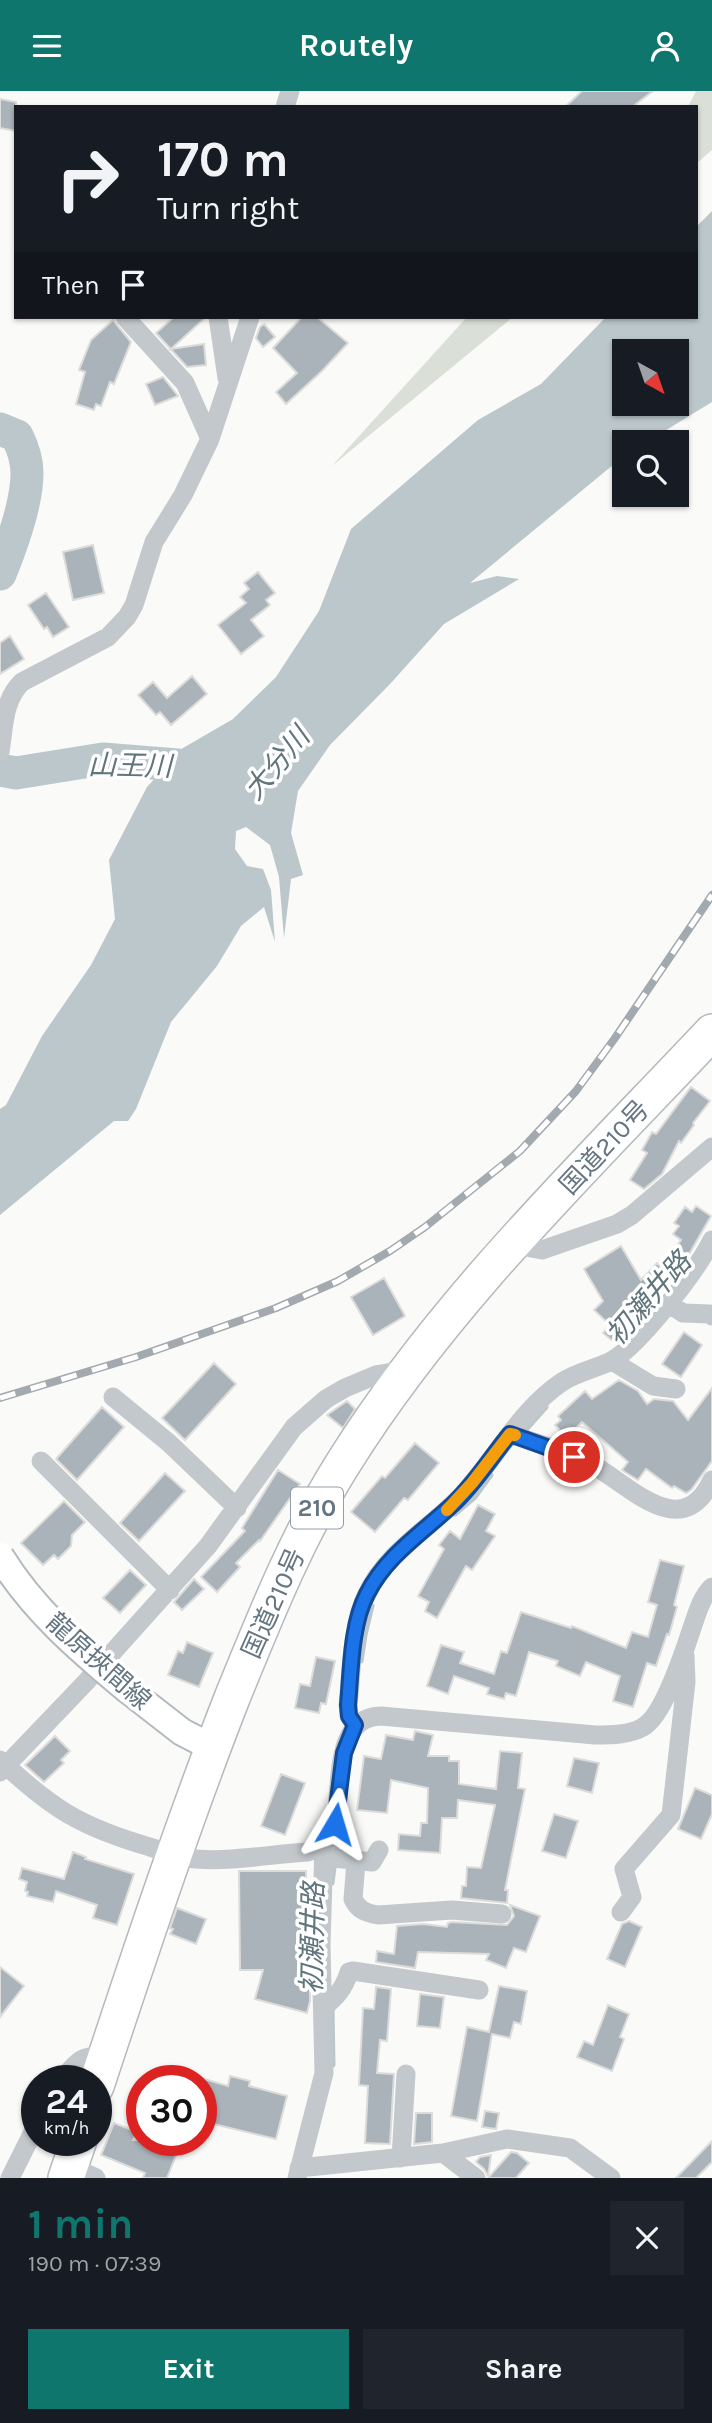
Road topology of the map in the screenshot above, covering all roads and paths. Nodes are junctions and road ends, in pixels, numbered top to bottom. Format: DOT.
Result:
graph roads {
  1 [pos="127,319"];
  2 [pos="218,319"];
  3 [pos="249,319"];
  4 [pos="228,386"];
  5 [pos="210,439"];
  6 [pos="0,752"];
  7 [pos="712,1032"];
  8 [pos="712,1147"];
  9 [pos="520,1237"];
  10 [pos="712,1240"];
  11 [pos="668,1303"];
  12 [pos="711,1315"];
  13 [pos="612,1361"];
  14 [pos="407,1370"];
  15 [pos="676,1389"];
  16 [pos="113,1397"];
  17 [pos="510,1434"];
  18 [pos="41,1461"];
  19 [pos="712,1480"];
  20 [pos="237,1508"];
  21 [pos="0,1556"];
  22 [pos="712,1587"];
  23 [pos="170,1590"];
  24 [pos="684,1651"];
  25 [pos="355,1725"];
  26 [pos="213,1748"];
  27 [pos="2,1766"];
  28 [pos="379,1850"];
  29 [pos="324,1851"];
  30 [pos="173,1854"];
  31 [pos="356,1862"];
  32 [pos="621,1912"];
  33 [pos="502,1914"];
  34 [pos="480,1990"];
  35 [pos="323,2008"];
  36 [pos="75,2065"];
  37 [pos="97,2065"];
  38 [pos="103,2065"];
  39 [pos="406,2074"];
  40 [pos="443,2153"];
  41 [pos="21,2156"];
  42 [pos="401,2158"];
  43 [pos="298,2173"];
  44 [pos="10,2178"];
  45 [pos="476,2178"];
  46 [pos="611,2178"];
  1 -- 5 [label="street"];
  2 -- 4 [label="street"];
  3 -- 4 [label="street"];
  4 -- 5 [label="street"];
  5 -- 6 [label="street"];
  7 -- 9 [label="highway, 国道210号 / 210"];
  8 -- 9 [label="street"];
  9 -- 14 [label="highway, 国道210号 / 210"];
  10 -- 11 [label="street"];
  11 -- 12 [label="street"];
  11 -- 13 [label="street"];
  13 -- 15 [label="street"];
  13 -- 17 [label="street"];
  14 -- 20 [label="street"];
  14 -- 26 [label="highway, 国道210号 / 210"];
  16 -- 20 [label="street"];
  17 -- 19 [label="street"];
  17 -- 25 [label="street"];
  18 -- 23 [label="street"];
  20 -- 23 [label="street"];
  21 -- 26 [label="main road, 龍原挾間線, bridge"];
  22 -- 24 [label="street"];
  23 -- 27 [label="street"];
  24 -- 25 [label="street"];
  24 -- 32 [label="street"];
  25 -- 29 [label="street"];
  26 -- 30 [label="highway, 国道210号 / 210"];
  27 -- 30 [label="street"];
  28 -- 31 [label="street"];
  29 -- 30 [label="street"];
  29 -- 31 [label="street"];
  29 -- 35 [label="street"];
  30 -- 38 [label="highway, 国道210号 / 210"];
  31 -- 33 [label="street"];
  34 -- 35 [label="street"];
  35 -- 43 [label="street"];
  36 -- 37 [label="street"];
  39 -- 42 [label="street"];
  40 -- 42 [label="street"];
  40 -- 45 [label="street"];
  40 -- 46 [label="street"];
  41 -- 44 [label="street"];
  42 -- 43 [label="street"];
}
